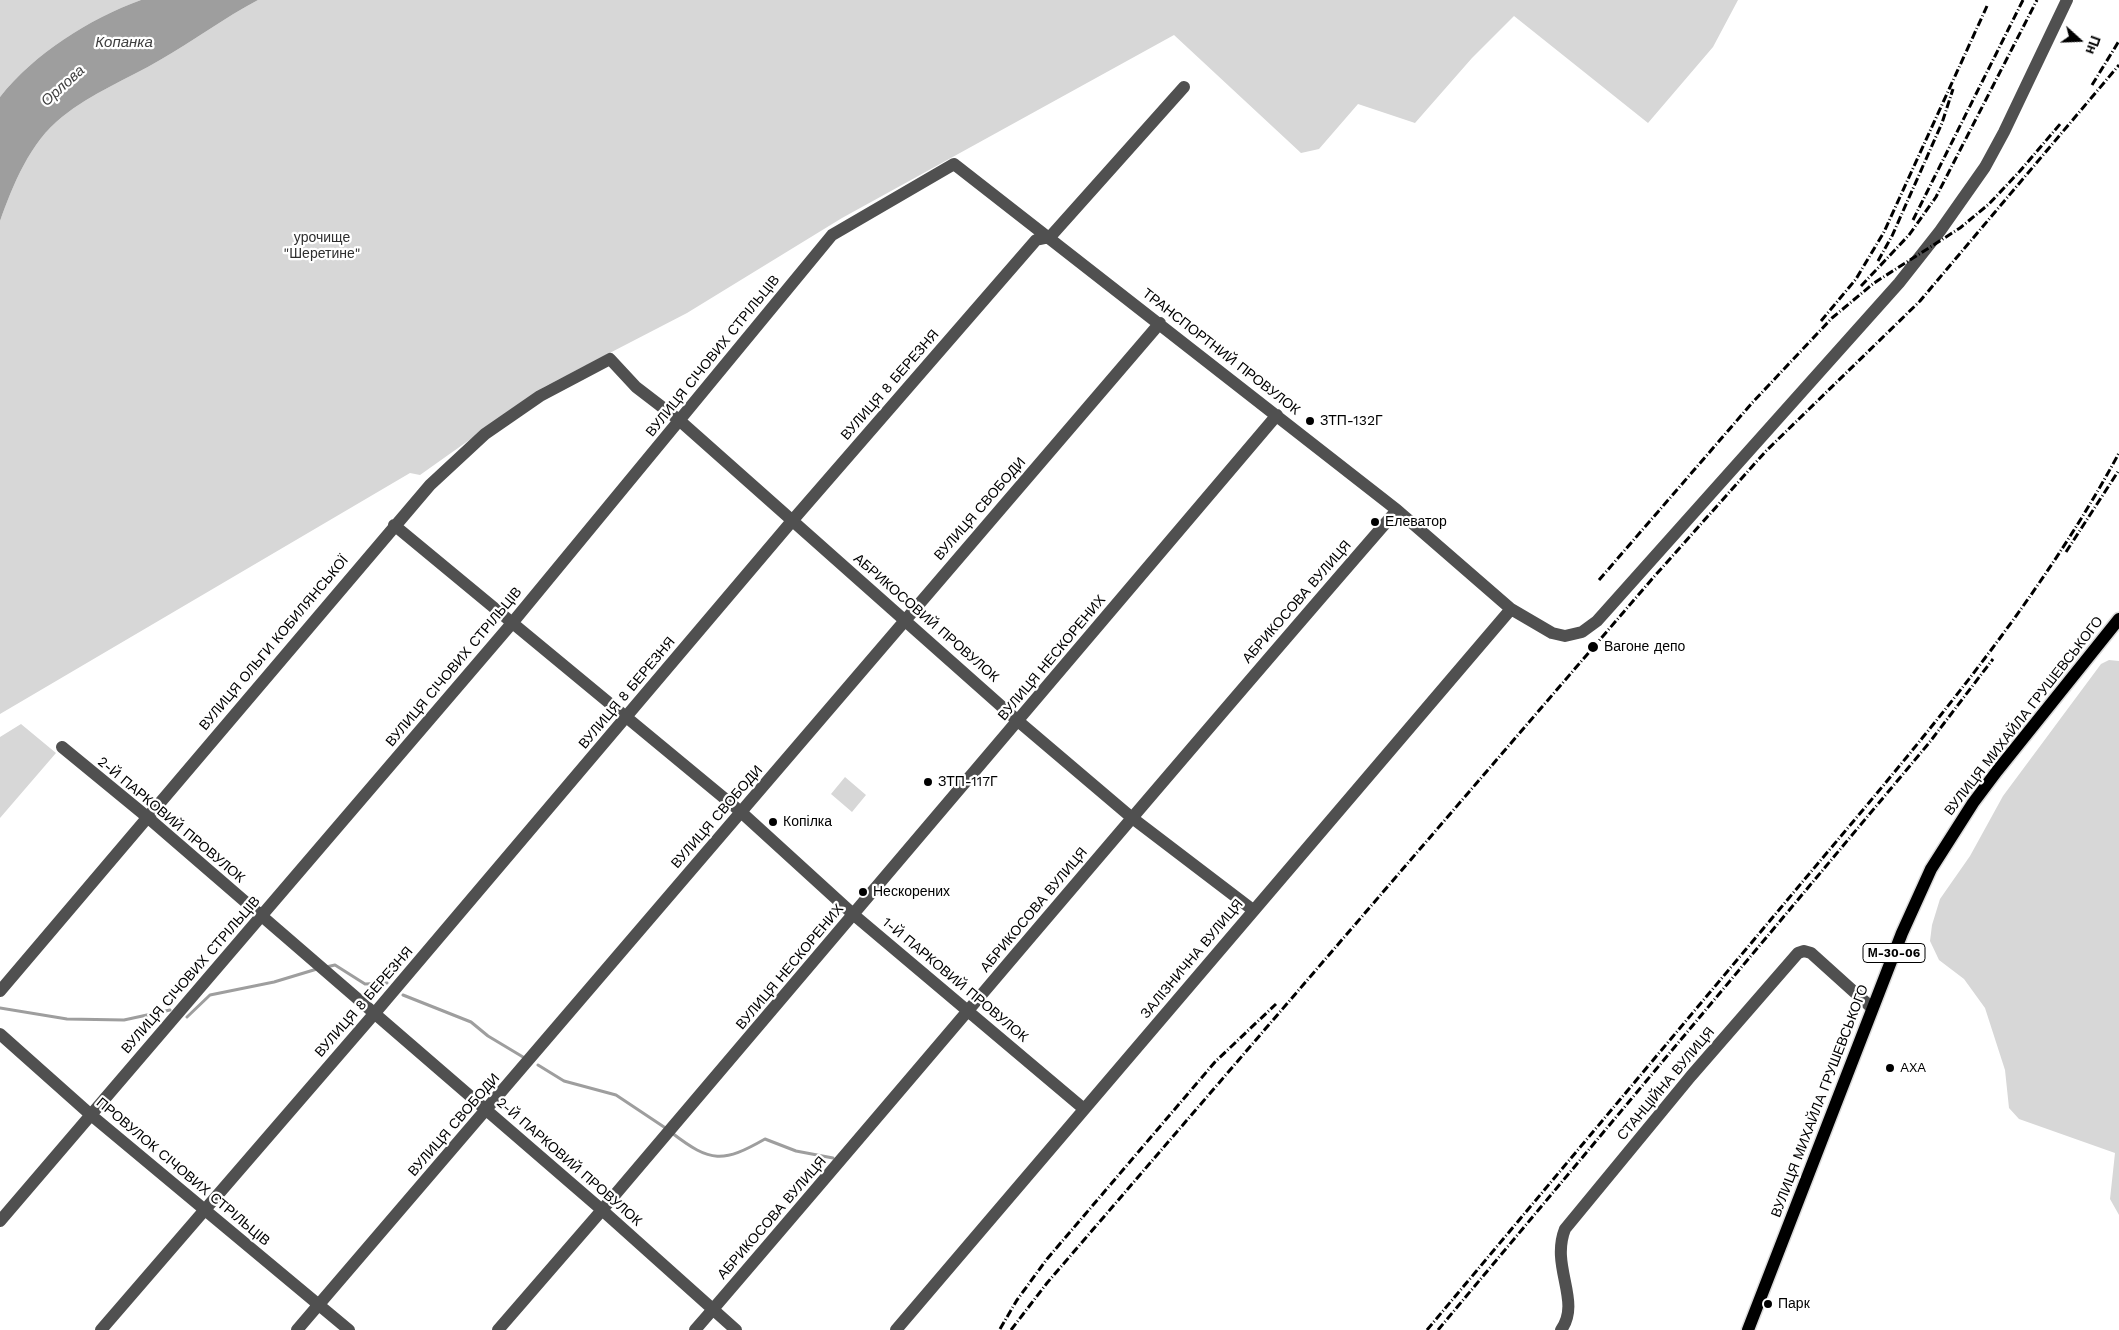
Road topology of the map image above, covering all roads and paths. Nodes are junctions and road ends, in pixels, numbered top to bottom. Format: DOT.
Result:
graph roads {
  1 [pos="2068,0"];
  2 [pos="1184,87"];
  3 [pos="954,164"];
  4 [pos="1050,237"];
  5 [pos="1160,323"];
  6 [pos="610,359"];
  7 [pos="1277,415"];
  8 [pos="679,420"];
  9 [pos="1397,510"];
  10 [pos="792,521"];
  11 [pos="394,525"];
  12 [pos="1511,609"];
  13 [pos="905,620"];
  14 [pos="2119,620"];
  15 [pos="513,622"];
  16 [pos="627,717"];
  17 [pos="1018,721"];
  18 [pos="62,747"];
  19 [pos="741,812"];
  20 [pos="146,816"];
  21 [pos="1131,816"];
  22 [pos="1253,910"];
  23 [pos="854,915"];
  24 [pos="261,916"];
  25 [pos="0,991"];
  26 [pos="1872,1008"];
  27 [pos="969,1011"];
  28 [pos="374,1014"];
  29 [pos="0,1034"];
  30 [pos="1084,1108"];
  31 [pos="487,1110"];
  32 [pos="91,1115"];
  33 [pos="204,1210"];
  34 [pos="602,1210"];
  35 [pos="0,1221"];
  36 [pos="318,1304"];
  37 [pos="713,1310"];
  38 [pos="100,1330"];
  39 [pos="297,1330"];
  40 [pos="349,1330"];
  41 [pos="498,1330"];
  42 [pos="696,1330"];
  43 [pos="736,1330"];
  44 [pos="896,1330"];
  45 [pos="1561,1330"];
  46 [pos="1748,1330"];
  1 -- 12 [label="street, ТРАНСПОРТНИЙ ПРОВУЛОК"];
  2 -- 4 [label="street, ВУЛИЦЯ 8 БЕРЕЗНЯ"];
  3 -- 4 [label="street, ТРАНСПОРТНИЙ ПРОВУЛОК"];
  3 -- 8 [label="street, ВУЛИЦЯ СІЧОВИХ СТРІЛЬЦІВ"];
  4 -- 5 [label="street, ТРАНСПОРТНИЙ ПРОВУЛОК"];
  4 -- 10 [label="street, ВУЛИЦЯ 8 БЕРЕЗНЯ"];
  5 -- 7 [label="street, ТРАНСПОРТНИЙ ПРОВУЛОК"];
  5 -- 13 [label="street, ВУЛИЦЯ СВОБОДИ"];
  6 -- 8 [label="street, АБРИКОСОВИЙ ПРОВУЛОК"];
  6 -- 11 [label="street, ВУЛИЦЯ ОЛЬГИ КОБИЛЯНСЬКОЇ"];
  7 -- 9 [label="street, ТРАНСПОРТНИЙ ПРОВУЛОК"];
  7 -- 17 [label="street, ВУЛИЦЯ НЕСКОРЕНИХ"];
  8 -- 10 [label="street, АБРИКОСОВИЙ ПРОВУЛОК"];
  8 -- 15 [label="street, ВУЛИЦЯ СІЧОВИХ СТРІЛЬЦІВ"];
  9 -- 12 [label="street, ТРАНСПОРТНИЙ ПРОВУЛОК"];
  9 -- 21 [label="street, АБРИКОСОВА ВУЛИЦЯ"];
  10 -- 13 [label="street, АБРИКОСОВИЙ ПРОВУЛОК"];
  10 -- 16 [label="street, ВУЛИЦЯ 8 БЕРЕЗНЯ"];
  11 -- 15 [label="street, 1-Й ПАРКОВИЙ ПРОВУЛОК"];
  11 -- 20 [label="street, ВУЛИЦЯ ОЛЬГИ КОБИЛЯНСЬКОЇ"];
  12 -- 22 [label="street, ЗАЛІЗНИЧНА ВУЛИЦЯ"];
  13 -- 17 [label="street, АБРИКОСОВИЙ ПРОВУЛОК"];
  13 -- 19 [label="street, ВУЛИЦЯ СВОБОДИ"];
  14 -- 26 [label="main road, ВУЛИЦЯ МИХАЙЛА ГРУШЕВСЬКОГО / М-30-06"];
  15 -- 16 [label="street, 1-Й ПАРКОВИЙ ПРОВУЛОК"];
  15 -- 24 [label="street, ВУЛИЦЯ СІЧОВИХ СТРІЛЬЦІВ"];
  16 -- 19 [label="street, 1-Й ПАРКОВИЙ ПРОВУЛОК"];
  16 -- 28 [label="street, ВУЛИЦЯ 8 БЕРЕЗНЯ"];
  17 -- 21 [label="street, АБРИКОСОВИЙ ПРОВУЛОК"];
  17 -- 23 [label="street, ВУЛИЦЯ НЕСКОРЕНИХ"];
  18 -- 20 [label="street, 2-Й ПАРКОВИЙ ПРОВУЛОК"];
  19 -- 23 [label="street, 1-Й ПАРКОВИЙ ПРОВУЛОК"];
  19 -- 31 [label="street, ВУЛИЦЯ СВОБОДИ"];
  20 -- 24 [label="street, 2-Й ПАРКОВИЙ ПРОВУЛОК"];
  20 -- 25 [label="street, ВУЛИЦЯ ОЛЬГИ КОБИЛЯНСЬКОЇ"];
  21 -- 22 [label="street, АБРИКОСОВИЙ ПРОВУЛОК"];
  21 -- 27 [label="street, АБРИКОСОВА ВУЛИЦЯ"];
  22 -- 30 [label="street, ЗАЛІЗНИЧНА ВУЛИЦЯ"];
  23 -- 27 [label="street, 1-Й ПАРКОВИЙ ПРОВУЛОК"];
  23 -- 34 [label="street, ВУЛИЦЯ НЕСКОРЕНИХ"];
  24 -- 28 [label="street, 2-Й ПАРКОВИЙ ПРОВУЛОК"];
  24 -- 32 [label="street, ВУЛИЦЯ СІЧОВИХ СТРІЛЬЦІВ"];
  26 -- 45 [label="street, СТАНЦІЙНА ВУЛИЦЯ"];
  26 -- 46 [label="main road, ВУЛИЦЯ МИХАЙЛА ГРУШЕВСЬКОГО / М-30-06"];
  27 -- 30 [label="street, 1-Й ПАРКОВИЙ ПРОВУЛОК"];
  27 -- 37 [label="street, АБРИКОСОВА ВУЛИЦЯ"];
  28 -- 31 [label="street, 2-Й ПАРКОВИЙ ПРОВУЛОК"];
  28 -- 33 [label="street, ВУЛИЦЯ 8 БЕРЕЗНЯ"];
  29 -- 32 [label="street, ПРОВУЛОК СІЧОВИХ СТРІЛЬЦІВ"];
  30 -- 44 [label="street, ЗАЛІЗНИЧНА ВУЛИЦЯ"];
  31 -- 34 [label="street, 2-Й ПАРКОВИЙ ПРОВУЛОК"];
  31 -- 36 [label="street, ВУЛИЦЯ СВОБОДИ"];
  32 -- 33 [label="street, ПРОВУЛОК СІЧОВИХ СТРІЛЬЦІВ"];
  32 -- 35 [label="street, ВУЛИЦЯ СІЧОВИХ СТРІЛЬЦІВ"];
  33 -- 36 [label="street, ПРОВУЛОК СІЧОВИХ СТРІЛЬЦІВ"];
  33 -- 38 [label="street, ВУЛИЦЯ 8 БЕРЕЗНЯ"];
  34 -- 37 [label="street, 2-Й ПАРКОВИЙ ПРОВУЛОК"];
  34 -- 41 [label="street, ВУЛИЦЯ НЕСКОРЕНИХ"];
  36 -- 39 [label="street, ВУЛИЦЯ СВОБОДИ"];
  36 -- 40 [label="street, ПРОВУЛОК СІЧОВИХ СТРІЛЬЦІВ"];
  37 -- 42 [label="street, АБРИКОСОВА ВУЛИЦЯ"];
  37 -- 43 [label="street, 2-Й ПАРКОВИЙ ПРОВУЛОК"];
}
